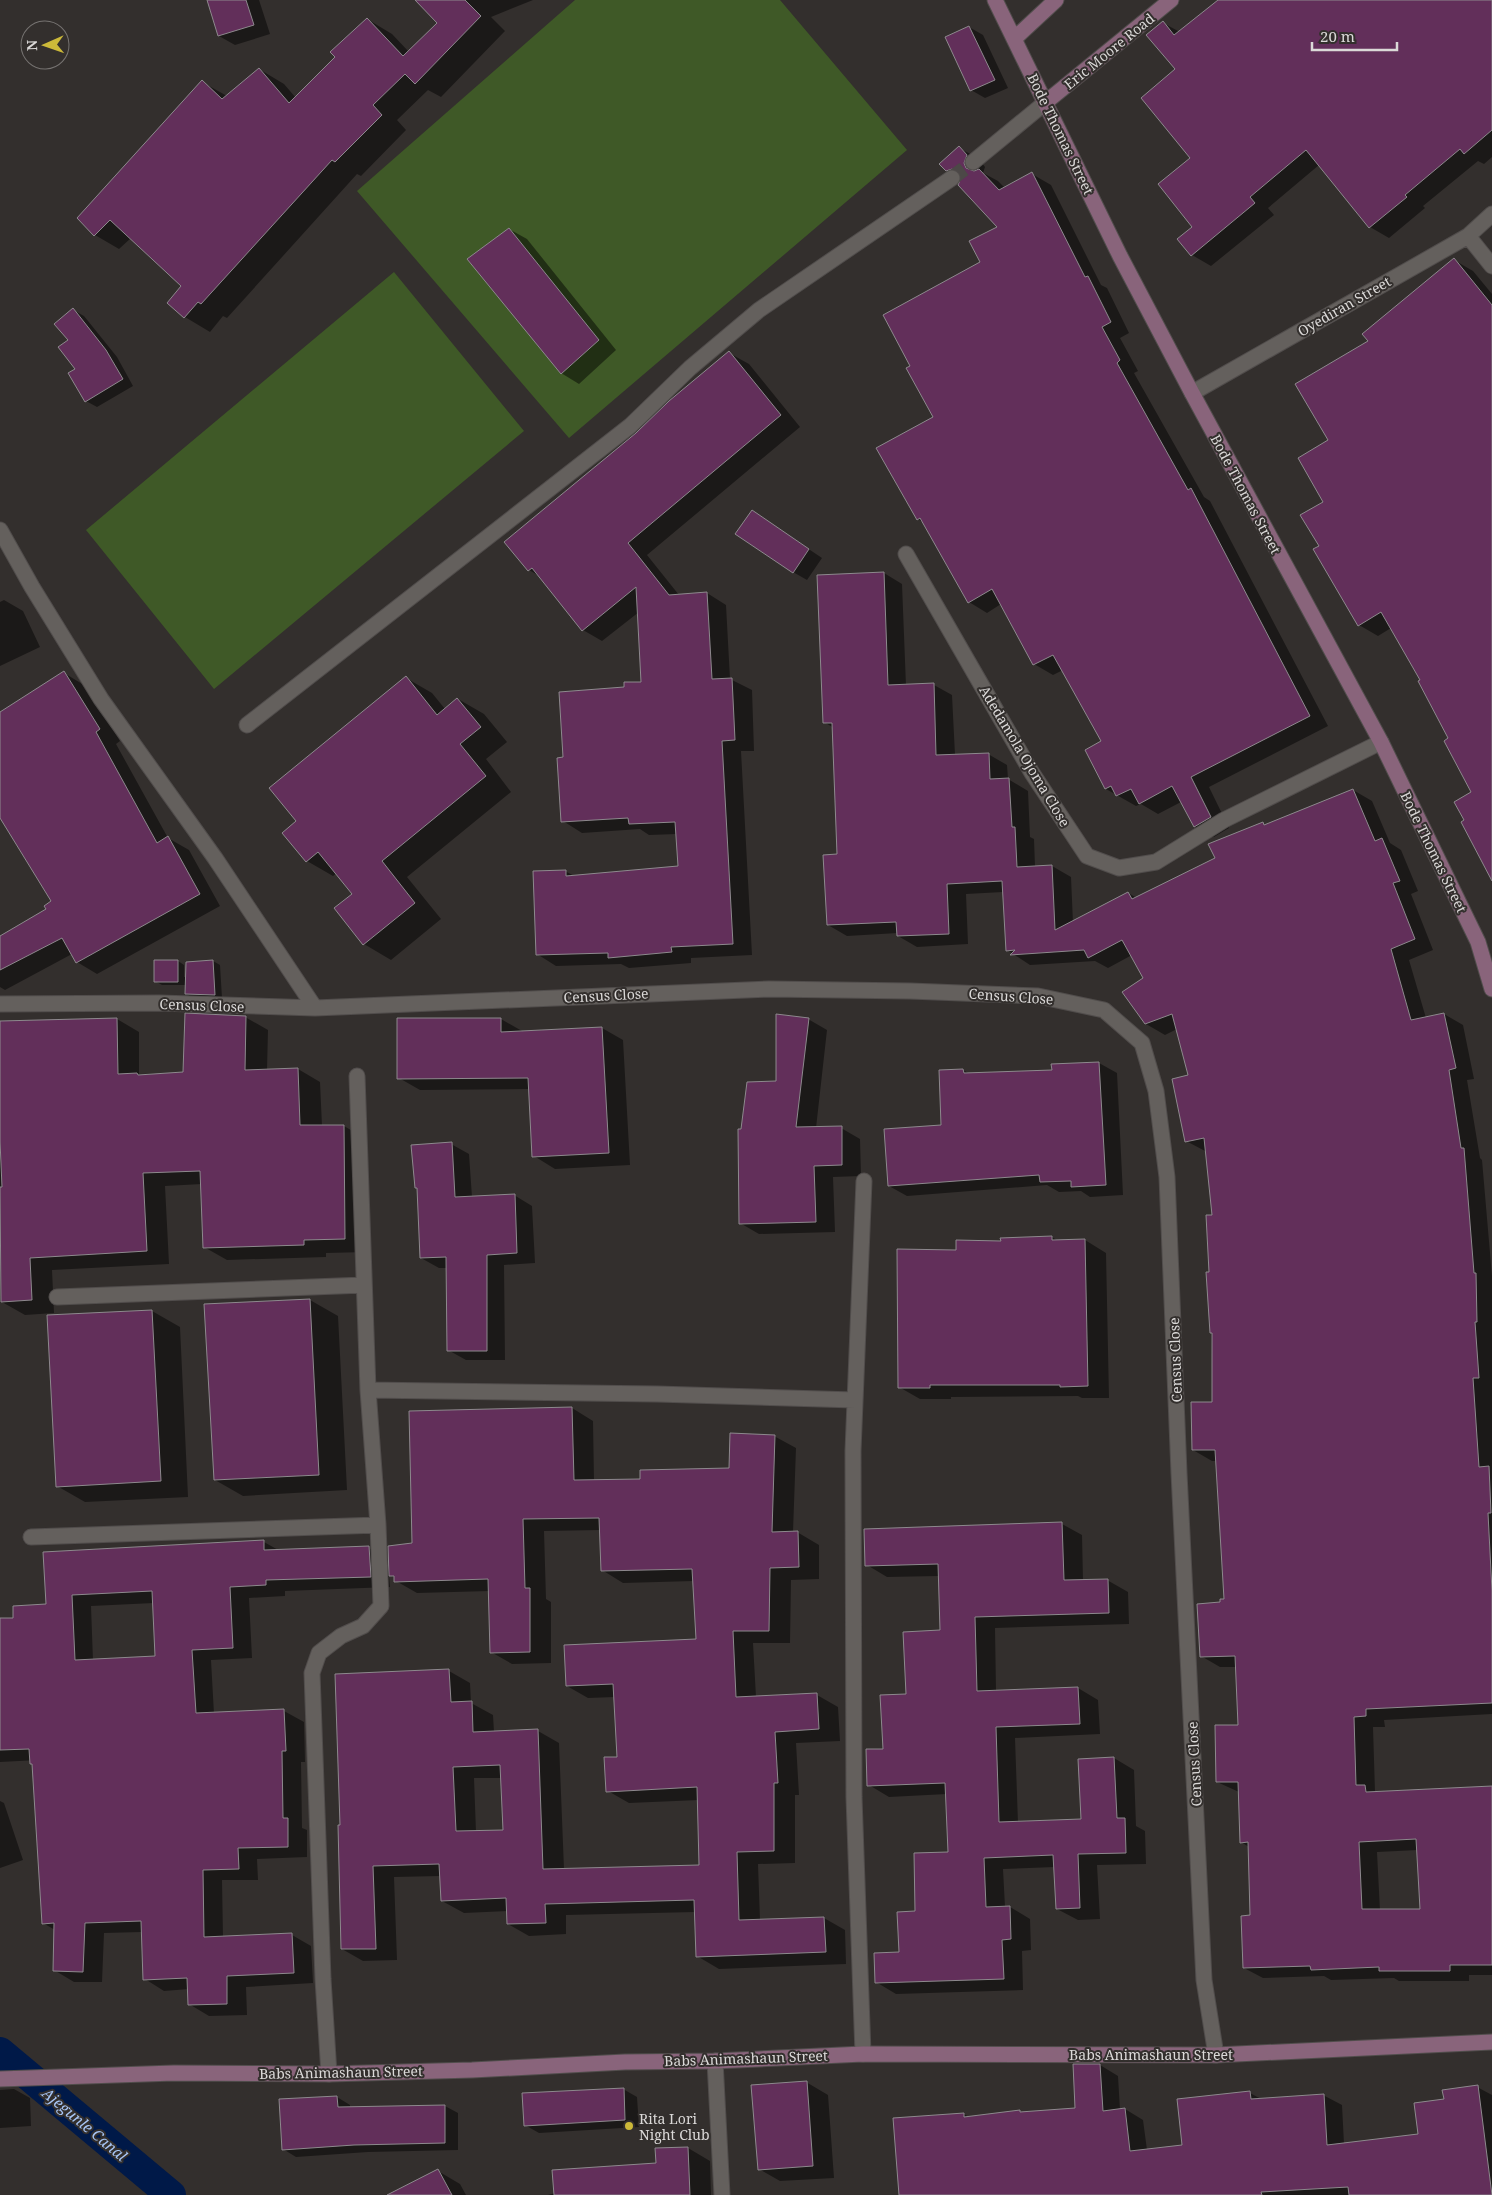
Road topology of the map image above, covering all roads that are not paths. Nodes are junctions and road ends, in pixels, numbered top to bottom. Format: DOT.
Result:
graph roads {
  1 [pos="995,0"];
  2 [pos="1056,0"];
  3 [pos="1171,0"];
  4 [pos="1014,39"];
  5 [pos="1046,102"];
  6 [pos="973,162"];
  7 [pos="952,178"];
  8 [pos="1492,214"];
  9 [pos="1468,236"];
  10 [pos="1492,266"];
  11 [pos="1192,393"];
  12 [pos="0,530"];
  13 [pos="906,554"];
  14 [pos="247,725"];
  15 [pos="1381,742"];
  16 [pos="1492,989"];
  17 [pos="0,1004"];
  18 [pos="315,1008"];
  19 [pos="357,1076"];
  20 [pos="864,1181"];
  21 [pos="364,1285"];
  22 [pos="58,1297"];
  23 [pos="368,1390"];
  24 [pos="855,1400"];
  25 [pos="378,1525"];
  26 [pos="31,1537"];
  27 [pos="1492,2042"];
  28 [pos="863,2054"];
  29 [pos="1216,2055"];
  30 [pos="715,2061"];
  31 [pos="329,2074"];
  32 [pos="0,2078"];
  33 [pos="722,2195"];
  1 -- 4 [label="main road, Bode Thomas Street"];
  2 -- 4 [label="main road"];
  3 -- 5 [label="main road, Eric Moore Road"];
  4 -- 5 [label="main road, Bode Thomas Street"];
  5 -- 6 [label="street"];
  5 -- 11 [label="main road, Bode Thomas Street"];
  7 -- 14 [label="street"];
  8 -- 9 [label="street, Oyediran Street"];
  9 -- 10 [label="street"];
  9 -- 11 [label="street, Oyediran Street"];
  11 -- 15 [label="main road, Bode Thomas Street"];
  12 -- 18 [label="street"];
  13 -- 15 [label="street, Adedamola Ojoma Close"];
  15 -- 16 [label="main road, Bode Thomas Street"];
  17 -- 18 [label="street, Census Close"];
  18 -- 29 [label="street, Census Close"];
  19 -- 21 [label="street"];
  20 -- 24 [label="street"];
  21 -- 22 [label="street"];
  21 -- 23 [label="street"];
  23 -- 24 [label="street"];
  23 -- 25 [label="street"];
  24 -- 28 [label="street"];
  25 -- 26 [label="street"];
  25 -- 31 [label="street"];
  27 -- 29 [label="main road, Babs Animashaun Street"];
  28 -- 29 [label="main road, Babs Animashaun Street"];
  28 -- 30 [label="main road, Babs Animashaun Street"];
  30 -- 31 [label="main road, Babs Animashaun Street"];
  30 -- 33 [label="street"];
  31 -- 32 [label="main road, Babs Animashaun Street"];
}
